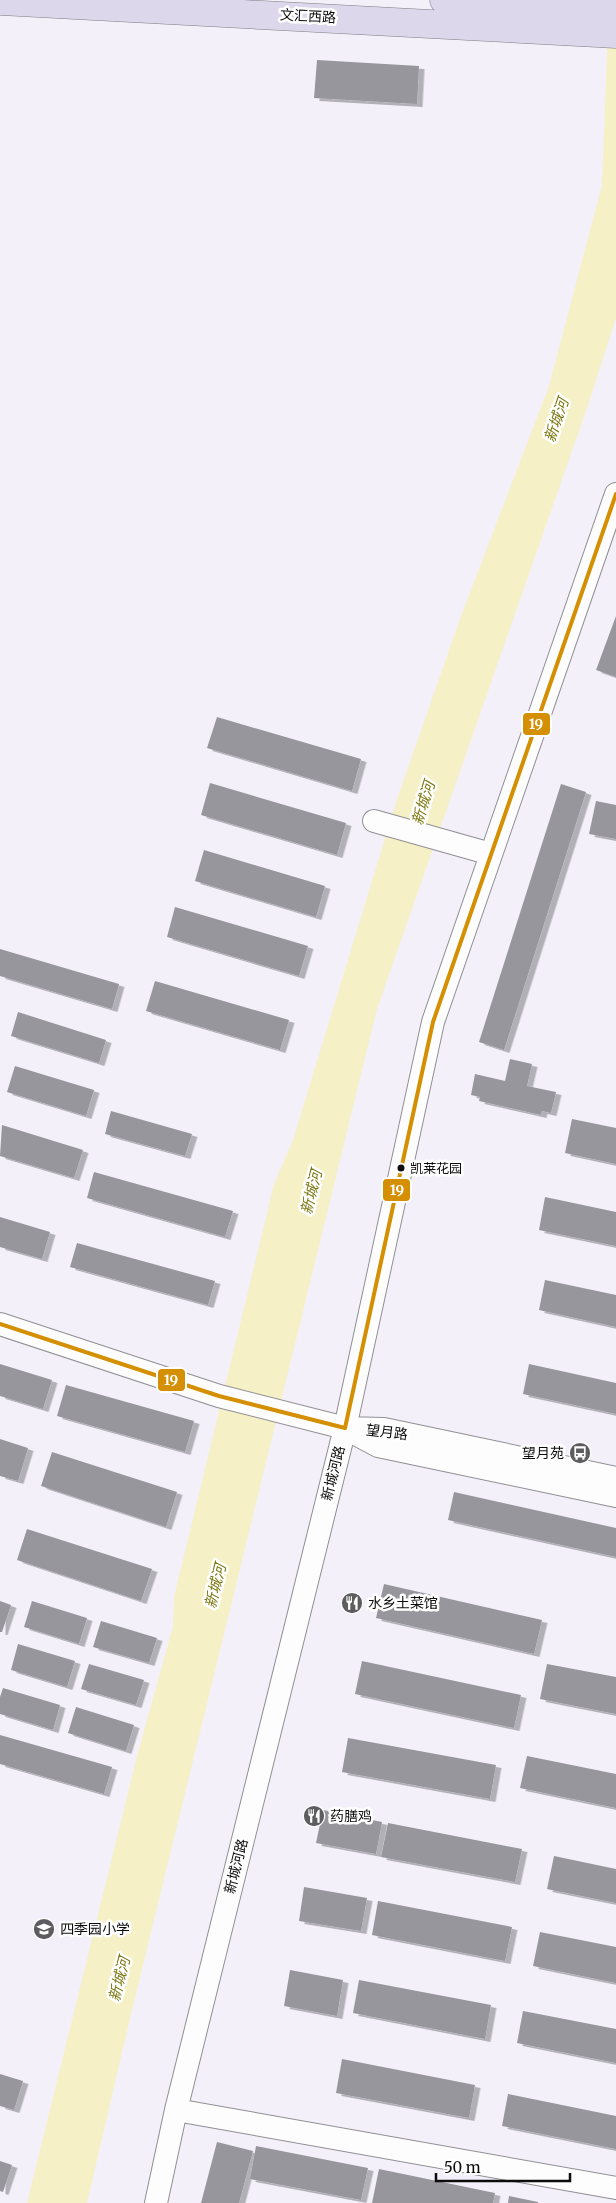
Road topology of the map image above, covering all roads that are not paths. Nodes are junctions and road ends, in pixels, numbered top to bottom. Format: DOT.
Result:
graph roads {
  1 [pos="444,0"];
  2 [pos="0,1"];
  3 [pos="599,17"];
  4 [pos="616,34"];
  5 [pos="616,494"];
  6 [pos="374,821"];
  7 [pos="492,854"];
  8 [pos="0,1324"];
  9 [pos="344,1428"];
  10 [pos="616,1478"];
  11 [pos="616,1496"];
  12 [pos="176,2110"];
  13 [pos="616,2188"];
  14 [pos="156,2203"];
  1 -- 3 [label="main road, 文汇西路"];
  2 -- 3 [label="main road, 文汇西路"];
  3 -- 4 [label="main road, 文汇西路"];
  5 -- 7 [label="street, 新城河路"];
  6 -- 7 [label="street"];
  7 -- 9 [label="street, 新城河路"];
  8 -- 9 [label="street"];
  9 -- 10 [label="street, 望月路"];
  9 -- 11 [label="street, 望月路"];
  9 -- 12 [label="street, 新城河路"];
  12 -- 13 [label="street"];
  12 -- 14 [label="street, 新城河路"];
}
